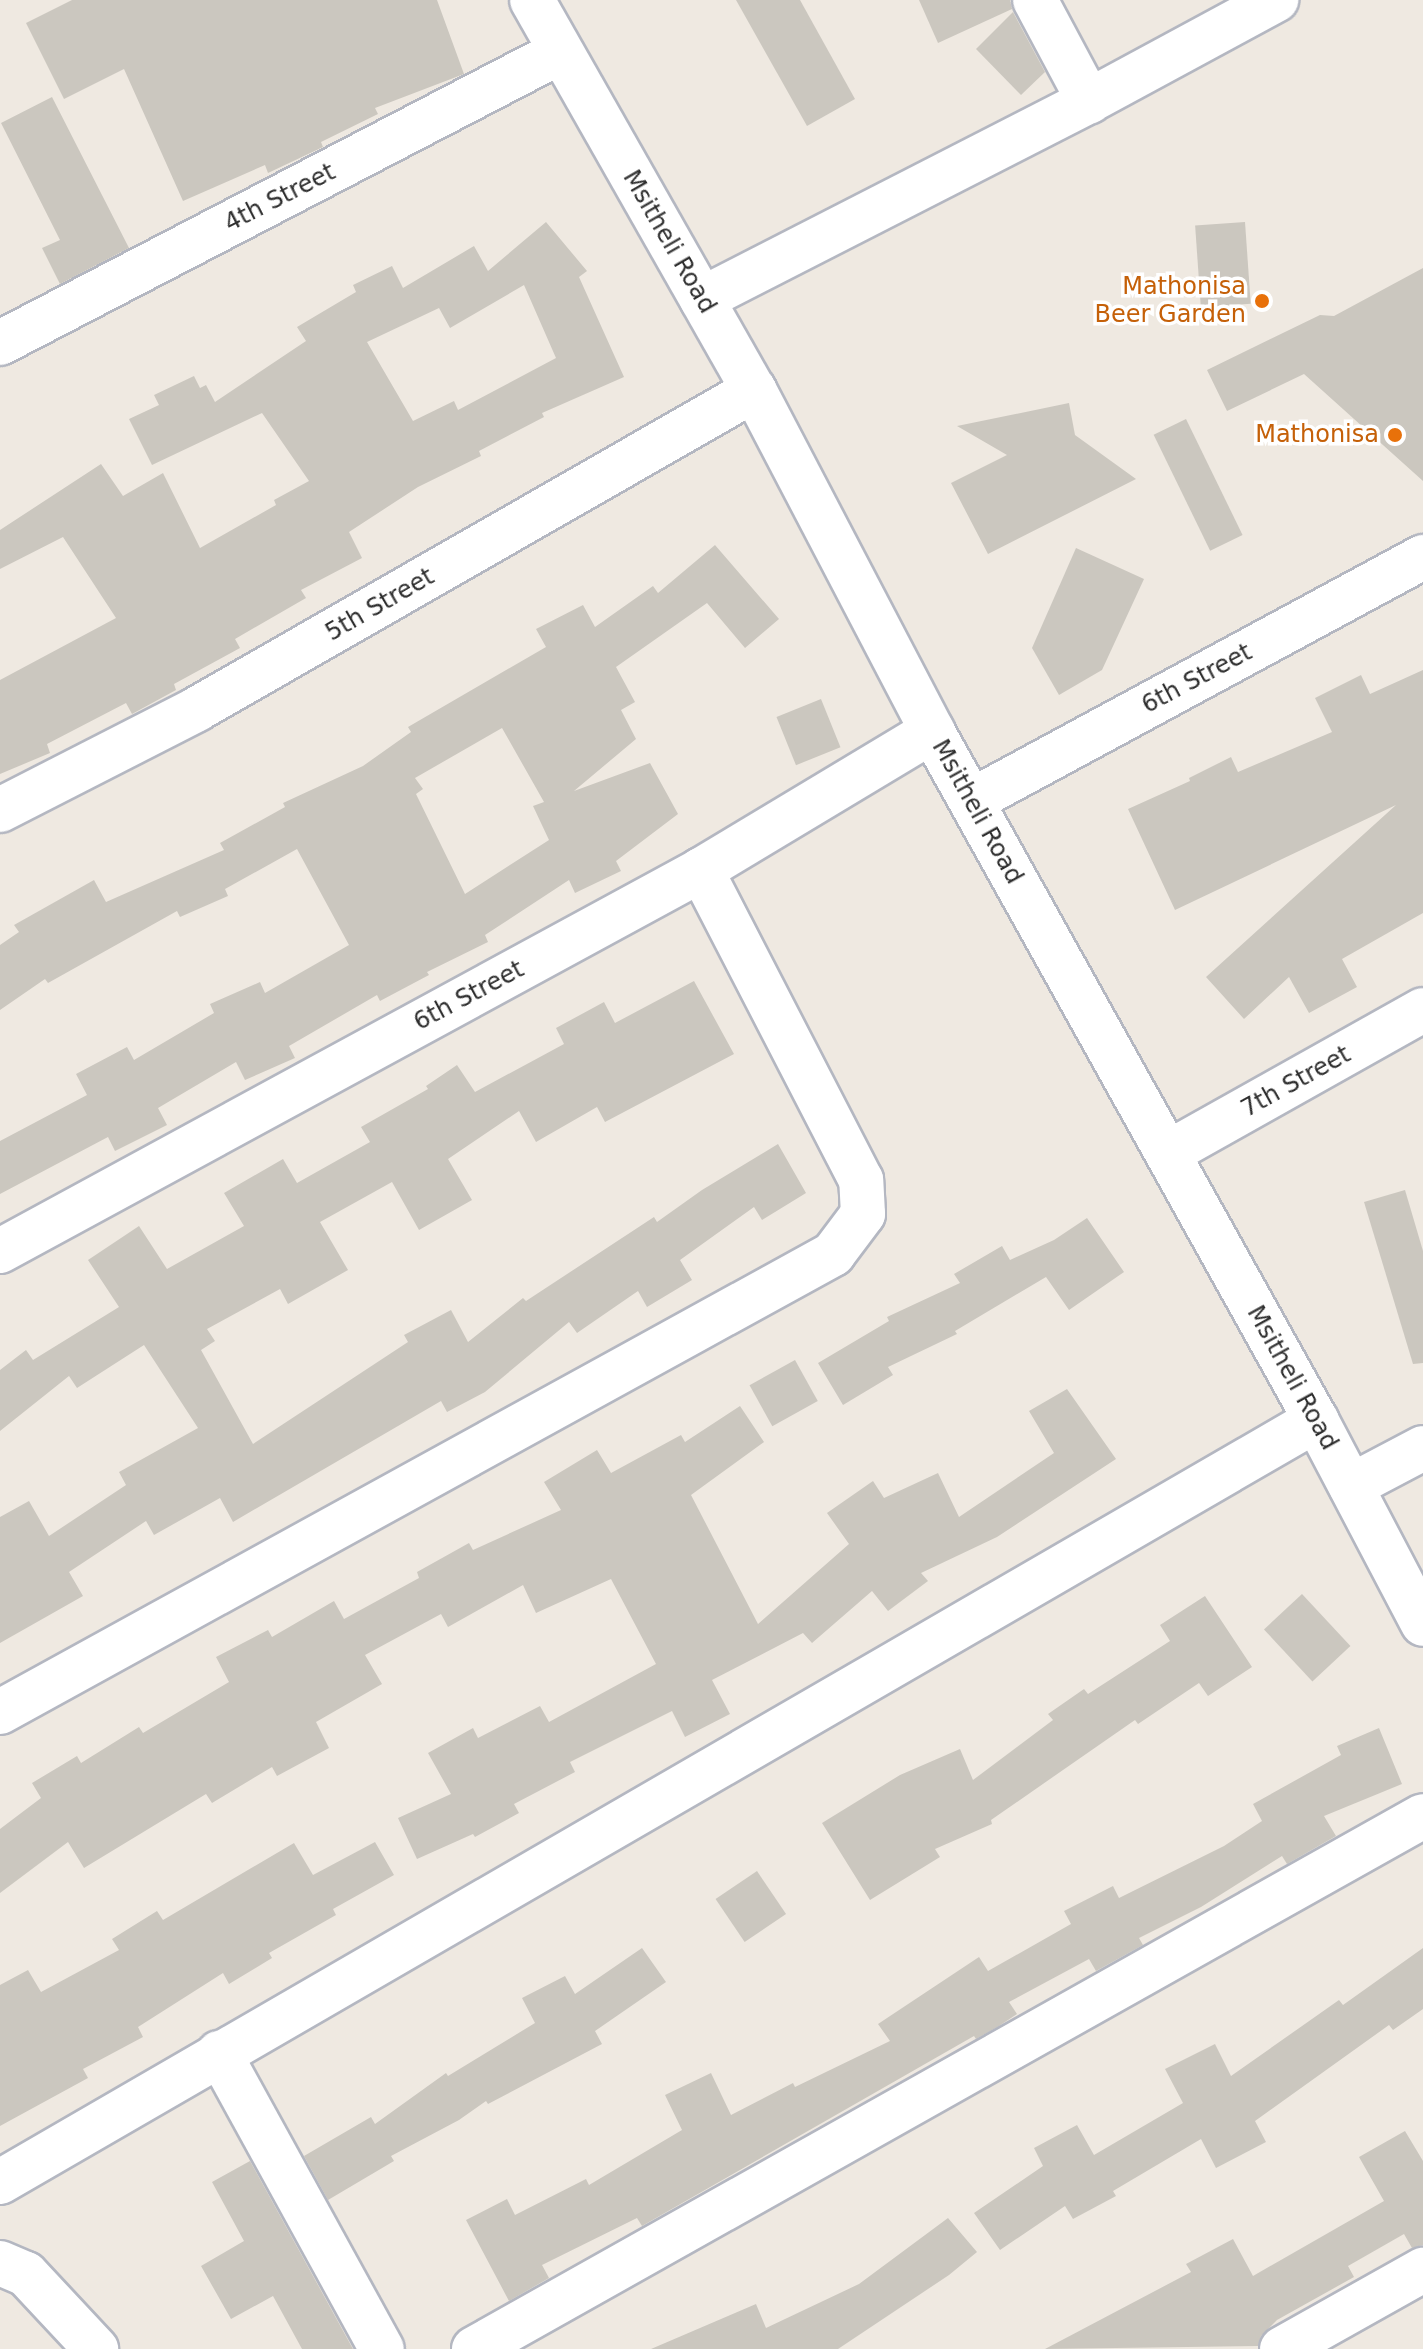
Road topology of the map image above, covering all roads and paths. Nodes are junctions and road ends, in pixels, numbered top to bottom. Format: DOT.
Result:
graph roads {
  1 [pos="532,0"];
  2 [pos="1035,0"];
  3 [pos="1276,0"];
  4 [pos="560,52"];
  5 [pos="1089,101"];
  6 [pos="702,299"];
  7 [pos="0,343"];
  8 [pos="754,390"];
  9 [pos="1423,557"];
  10 [pos="932,731"];
  11 [pos="971,801"];
  12 [pos="0,810"];
  13 [pos="701,870"];
  14 [pos="1423,1010"];
  15 [pos="1168,1153"];
  16 [pos="0,1251"];
  17 [pos="1316,1420"];
  18 [pos="1423,1448"];
  19 [pos="1351,1486"];
  20 [pos="1423,1624"];
  21 [pos="0,1712"];
  22 [pos="1423,1816"];
  23 [pos="219,2053"];
  24 [pos="0,2182"];
  25 [pos="0,2263"];
  26 [pos="1423,2270"];
  27 [pos="96,2349"];
  28 [pos="382,2349"];
  29 [pos="474,2349"];
  30 [pos="1282,2349"];
  1 -- 4 [label="street, Msitheli Road"];
  2 -- 5 [label="street"];
  3 -- 5 [label="street"];
  4 -- 6 [label="street, Msitheli Road"];
  4 -- 7 [label="street, 4th Street"];
  5 -- 6 [label="street"];
  6 -- 8 [label="street, Msitheli Road"];
  8 -- 10 [label="street, Msitheli Road"];
  8 -- 12 [label="street, 5th Street"];
  9 -- 11 [label="street, 6th Street"];
  10 -- 11 [label="street, Msitheli Road"];
  10 -- 13 [label="street, 6th Street"];
  11 -- 15 [label="street, Msitheli Road"];
  13 -- 16 [label="street, 6th Street"];
  13 -- 21 [label="street"];
  14 -- 15 [label="street, 7th Street"];
  15 -- 17 [label="street, Msitheli Road"];
  17 -- 19 [label="street, Msitheli Road"];
  17 -- 23 [label="street"];
  18 -- 19 [label="street"];
  19 -- 20 [label="street, Msitheli Road"];
  22 -- 29 [label="street"];
  23 -- 24 [label="street"];
  23 -- 28 [label="street"];
  25 -- 27 [label="street"];
  26 -- 30 [label="street"];
}
